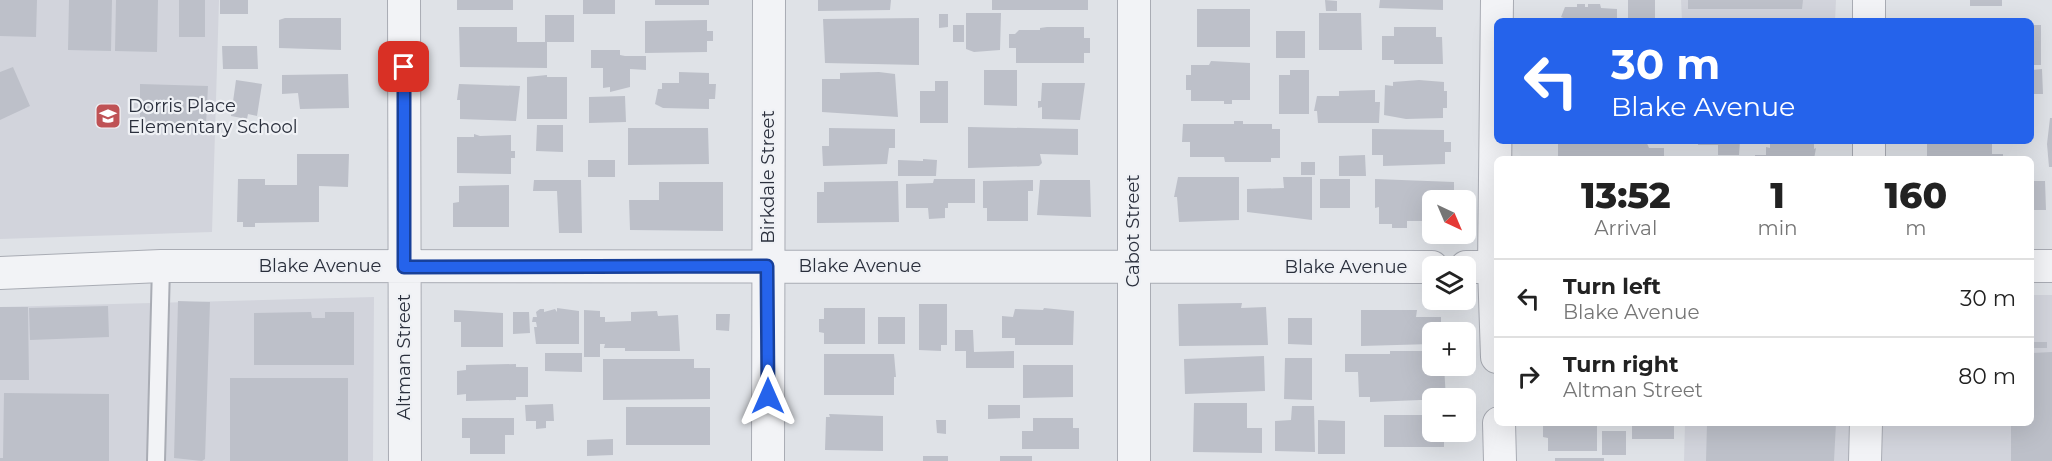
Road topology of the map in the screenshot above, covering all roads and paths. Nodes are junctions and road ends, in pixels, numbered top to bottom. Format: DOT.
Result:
graph roads {
  1 [pos="404,0"];
  2 [pos="769,0"];
  3 [pos="1134,0"];
  4 [pos="1497,0"];
  5 [pos="1869,0"];
  6 [pos="1496,18"];
  7 [pos="1869,18"];
  8 [pos="1494,73"];
  9 [pos="161,266"];
  10 [pos="767,266"];
  11 [pos="2034,266"];
  12 [pos="2052,266"];
  13 [pos="404,267"];
  14 [pos="1133,267"];
  15 [pos="1422,267"];
  16 [pos="1486,267"];
  17 [pos="0,273"];
  18 [pos="1494,332"];
  19 [pos="1499,426"];
  20 [pos="1866,426"];
  21 [pos="156,461"];
  22 [pos="405,461"];
  23 [pos="768,461"];
  24 [pos="1134,461"];
  25 [pos="1500,461"];
  26 [pos="1865,461"];
  1 -- 13 [label="street, Altman Street"];
  2 -- 10 [label="street, Birkdale Street"];
  3 -- 14 [label="street, Cabot Street"];
  4 -- 6 [label="street"];
  5 -- 7 [label="street"];
  8 -- 16 [label="street"];
  9 -- 13 [label="street, Blake Avenue"];
  9 -- 17 [label="street, Blake Avenue"];
  9 -- 21 [label="lane"];
  10 -- 13 [label="street, Blake Avenue"];
  10 -- 14 [label="street, Blake Avenue"];
  10 -- 23 [label="street, Birkdale Street"];
  11 -- 12 [label="street"];
  13 -- 22 [label="street, Altman Street"];
  14 -- 15 [label="street, Blake Avenue"];
  14 -- 24 [label="street, Cabot Street"];
  16 -- 18 [label="street"];
  19 -- 25 [label="street"];
  20 -- 26 [label="street"];
}
